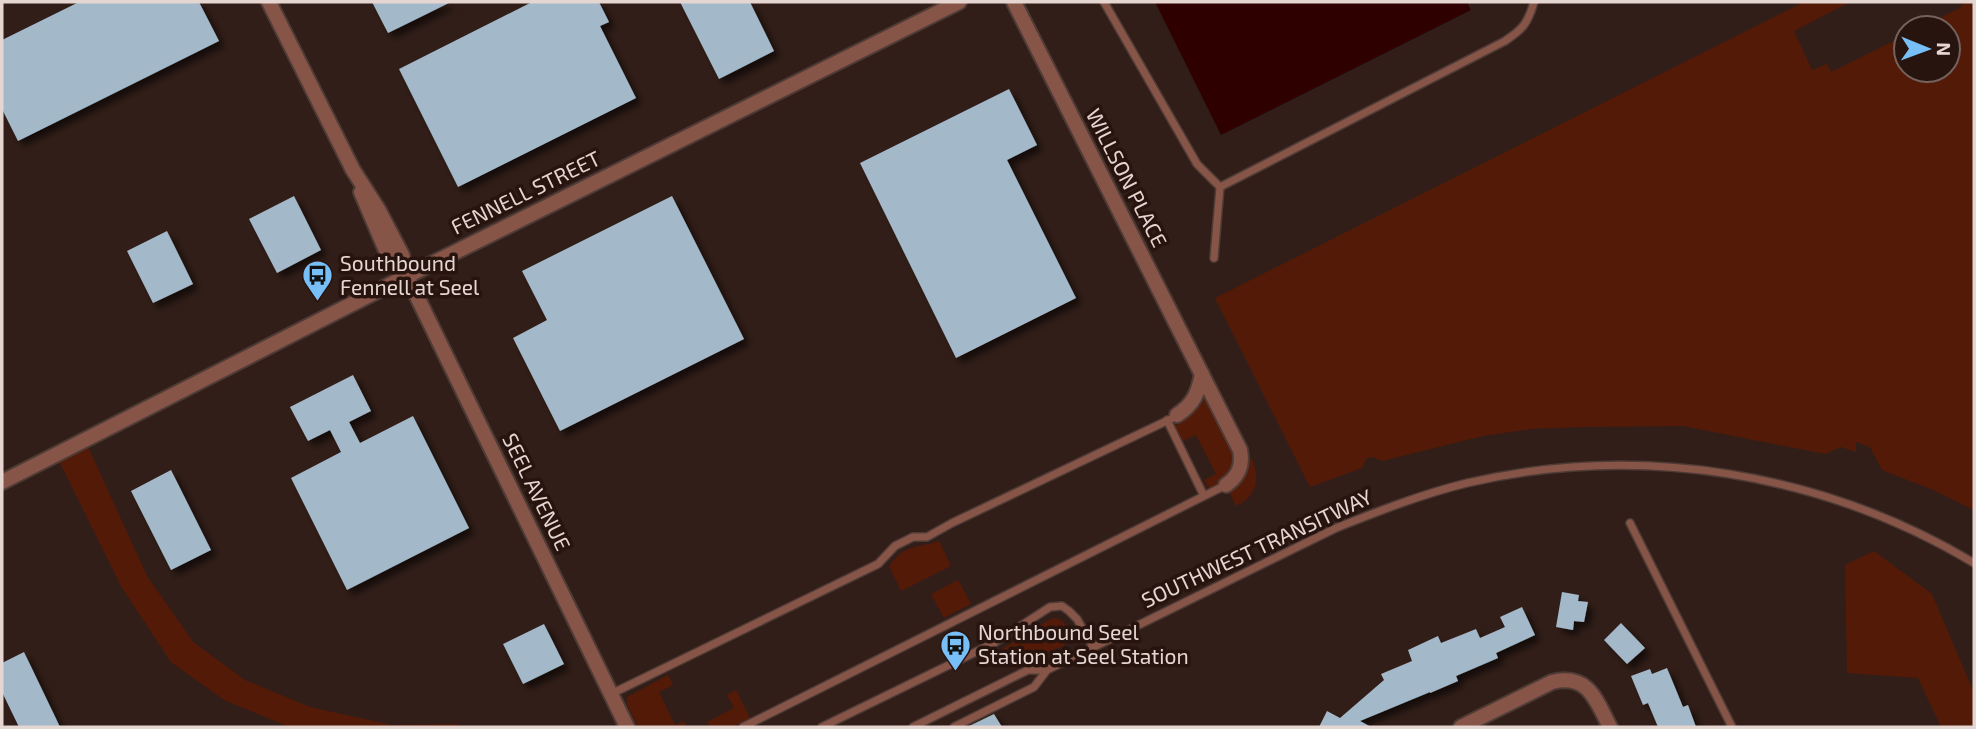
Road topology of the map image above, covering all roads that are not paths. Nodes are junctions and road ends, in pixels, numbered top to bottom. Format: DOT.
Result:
graph roads {
  1 [pos="269,2"];
  2 [pos="959,2"];
  3 [pos="1014,2"];
  4 [pos="1104,2"];
  5 [pos="1534,2"];
  6 [pos="1220,187"];
  7 [pos="1214,258"];
  8 [pos="407,276"];
  9 [pos="1202,374"];
  10 [pos="1172,418"];
  11 [pos="2,482"];
  12 [pos="1226,485"];
  13 [pos="1204,496"];
  14 [pos="1630,523"];
  15 [pos="1974,563"];
  16 [pos="1093,647"];
  17 [pos="1047,670"];
  18 [pos="611,694"];
  19 [pos="627,727"];
  20 [pos="743,727"];
  21 [pos="822,727"];
  22 [pos="913,727"];
  23 [pos="954,727"];
  24 [pos="1461,727"];
  25 [pos="1610,727"];
  26 [pos="1732,727"];
  1 -- 8 [label="street, SEEL AVENUE"];
  2 -- 8 [label="street, FENNELL STREET"];
  3 -- 9 [label="street, WILLSON PLACE"];
  4 -- 6 [label="lane"];
  5 -- 6 [label="lane"];
  6 -- 7 [label="lane"];
  8 -- 11 [label="street, FENNELL STREET"];
  8 -- 18 [label="street, SEEL AVENUE"];
  9 -- 10 [label="street"];
  9 -- 12 [label="street, WILLSON PLACE"];
  10 -- 13 [label="lane"];
  10 -- 18 [label="lane"];
  12 -- 13 [label="lane"];
  13 -- 20 [label="lane"];
  14 -- 26 [label="lane"];
  15 -- 16 [label="lane, SOUTHWEST TRANSITWAY"];
  16 -- 17 [label="lane, SOUTHWEST TRANSITWAY"];
  16 -- 21 [label="lane"];
  17 -- 22 [label="lane, SOUTHWEST TRANSITWAY"];
  17 -- 23 [label="lane, SOUTHWEST TRANSITWAY"];
  18 -- 19 [label="street, SEEL AVENUE"];
  24 -- 25 [label="street"];
}
